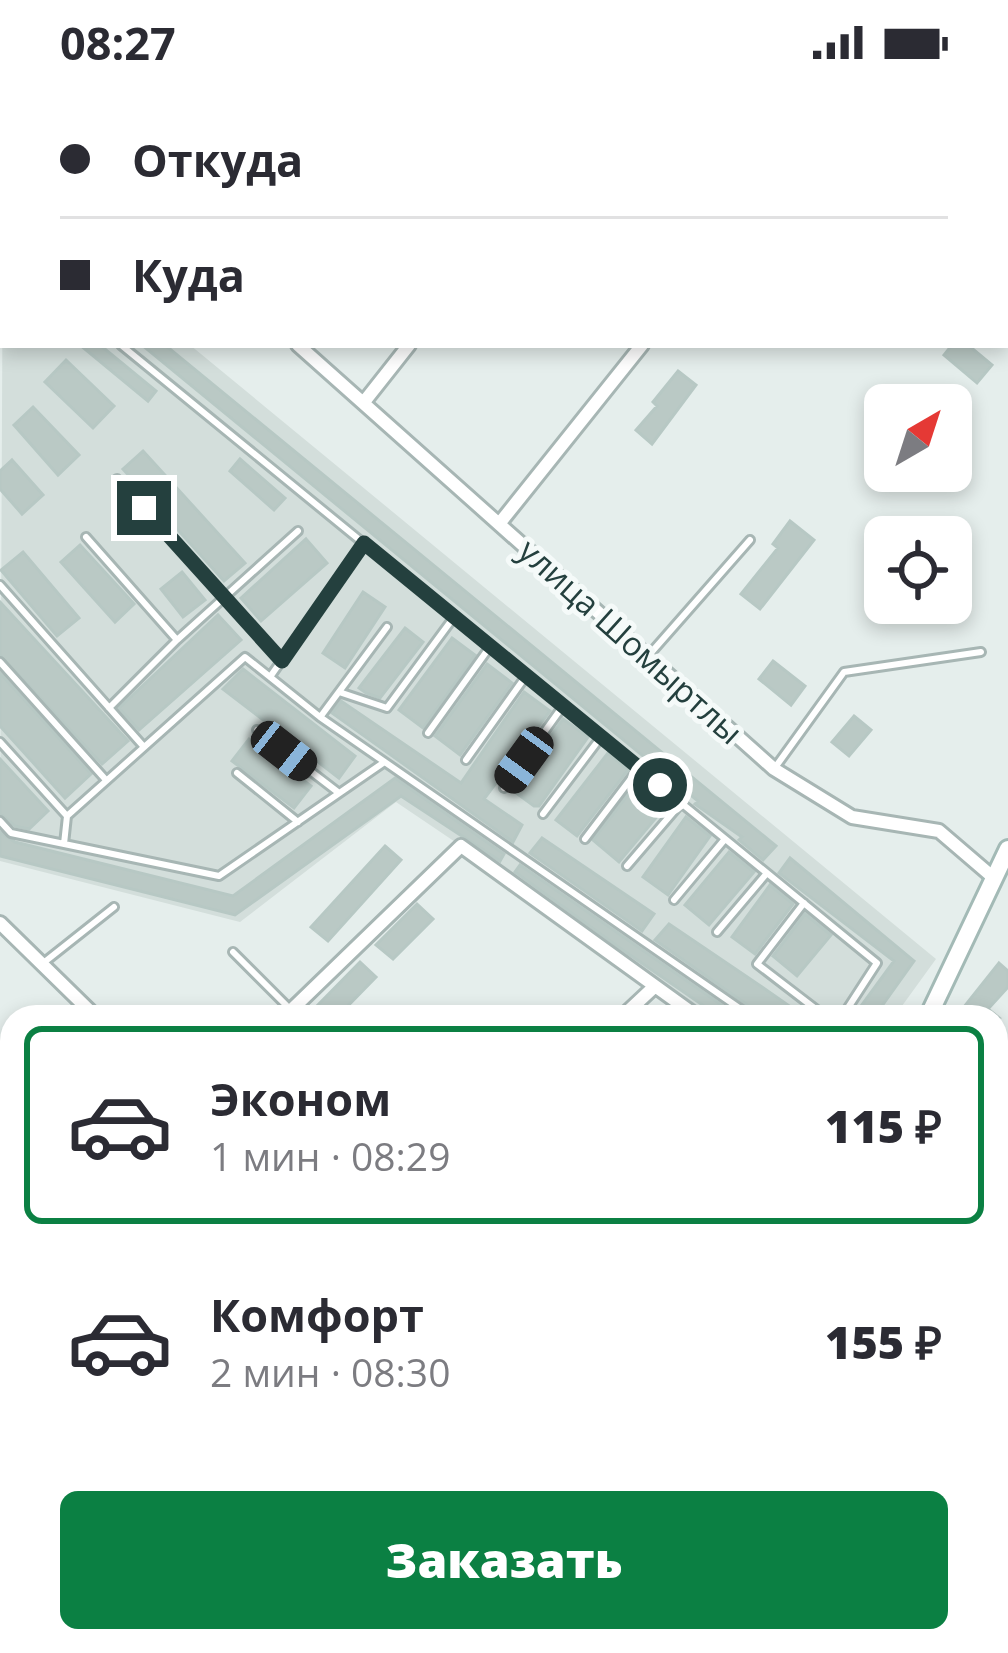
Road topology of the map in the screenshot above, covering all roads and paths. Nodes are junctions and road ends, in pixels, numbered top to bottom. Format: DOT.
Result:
graph roads {
  1 [pos="125,348"];
  2 [pos="301,348"];
  3 [pos="407,348"];
  4 [pos="640,348"];
  5 [pos="364,402"];
  6 [pos="117,479"];
  7 [pos="500,524"];
  8 [pos="298,531"];
  9 [pos="86,537"];
  10 [pos="750,540"];
  11 [pos="364,543"];
  12 [pos="0,585"];
  13 [pos="224,597"];
  14 [pos="454,616"];
  15 [pos="387,627"];
  16 [pos="177,640"];
  17 [pos="490,646"];
  18 [pos="980,652"];
  19 [pos="647,658"];
  20 [pos="282,661"];
  21 [pos="0,662"];
  22 [pos="526,676"];
  23 [pos="270,677"];
  24 [pos="339,692"];
  25 [pos="563,706"];
  26 [pos="109,708"];
  27 [pos="320,717"];
  28 [pos="257,730"];
  29 [pos="428,733"];
  30 [pos="601,737"];
  31 [pos="0,742"];
  32 [pos="144,747"];
  33 [pos="466,760"];
  34 [pos="385,762"];
  35 [pos="639,768"];
  36 [pos="774,769"];
  37 [pos="237,773"];
  38 [pos="106,781"];
  39 [pos="504,788"];
  40 [pos="339,794"];
  41 [pos="681,802"];
  42 [pos="543,814"];
  43 [pos="67,816"];
  44 [pos="0,821"];
  45 [pos="298,821"];
  46 [pos="725,838"];
  47 [pos="585,839"];
  48 [pos="64,844"];
  49 [pos="1008,849"];
  50 [pos="628,866"];
  51 [pos="767,873"];
  52 [pos="995,880"];
  53 [pos="674,900"];
  54 [pos="804,903"];
  55 [pos="114,907"];
  56 [pos="0,923"];
  57 [pos="717,932"];
  58 [pos="233,952"];
  59 [pos="42,964"];
  60 [pos="654,987"];
  61 [pos="84,1005"];
  62 [pos="281,1005"];
  63 [pos="296,1005"];
  64 [pos="635,1005"];
  65 [pos="680,1005"];
  66 [pos="735,1005"];
  67 [pos="810,1005"];
  68 [pos="850,1005"];
  69 [pos="934,1005"];
  1 -- 11 [label="lane"];
  2 -- 5 [label="street, улица Шомыртлы"];
  3 -- 5 [label="street"];
  4 -- 7 [label="street"];
  5 -- 7 [label="street, улица Шомыртлы"];
  6 -- 13 [label="lane"];
  7 -- 19 [label="street, улица Шомыртлы"];
  8 -- 13 [label="lane"];
  9 -- 16 [label="lane"];
  10 -- 19 [label="lane"];
  11 -- 14 [label="lane"];
  11 -- 20 [label="lane"];
  12 -- 26 [label="lane"];
  13 -- 16 [label="lane"];
  13 -- 20 [label="lane"];
  14 -- 17 [label="lane"];
  14 -- 24 [label="lane"];
  15 -- 24 [label="lane"];
  16 -- 26 [label="lane"];
  17 -- 22 [label="lane"];
  17 -- 29 [label="lane"];
  18 -- 36 [label="lane"];
  19 -- 36 [label="street, улица Шомыртлы"];
  20 -- 23 [label="lane"];
  21 -- 38 [label="lane"];
  22 -- 25 [label="lane"];
  22 -- 33 [label="lane"];
  23 -- 27 [label="lane"];
  23 -- 32 [label="lane"];
  24 -- 27 [label="lane"];
  25 -- 30 [label="lane"];
  25 -- 39 [label="lane"];
  26 -- 32 [label="lane"];
  27 -- 34 [label="lane"];
  28 -- 40 [label="lane"];
  30 -- 35 [label="lane"];
  30 -- 42 [label="lane"];
  31 -- 43 [label="lane"];
  32 -- 38 [label="lane"];
  34 -- 40 [label="lane"];
  34 -- 66 [label="lane"];
  35 -- 41 [label="lane"];
  35 -- 47 [label="lane"];
  36 -- 52 [label="street, улица Шомыртлы"];
  37 -- 45 [label="lane"];
  38 -- 43 [label="lane"];
  40 -- 45 [label="lane"];
  41 -- 46 [label="lane"];
  41 -- 50 [label="lane"];
  43 -- 48 [label="lane"];
  44 -- 48 [label="lane"];
  45 -- 48 [label="lane"];
  46 -- 51 [label="lane"];
  46 -- 53 [label="lane"];
  49 -- 52 [label="street"];
  51 -- 54 [label="lane"];
  51 -- 57 [label="lane"];
  52 -- 69 [label="street"];
  54 -- 67 [label="lane"];
  54 -- 68 [label="lane"];
  55 -- 59 [label="lane"];
  56 -- 59 [label="street"];
  58 -- 62 [label="lane"];
  59 -- 61 [label="street"];
  60 -- 63 [label="street"];
  60 -- 64 [label="street"];
  60 -- 65 [label="street"];
}
